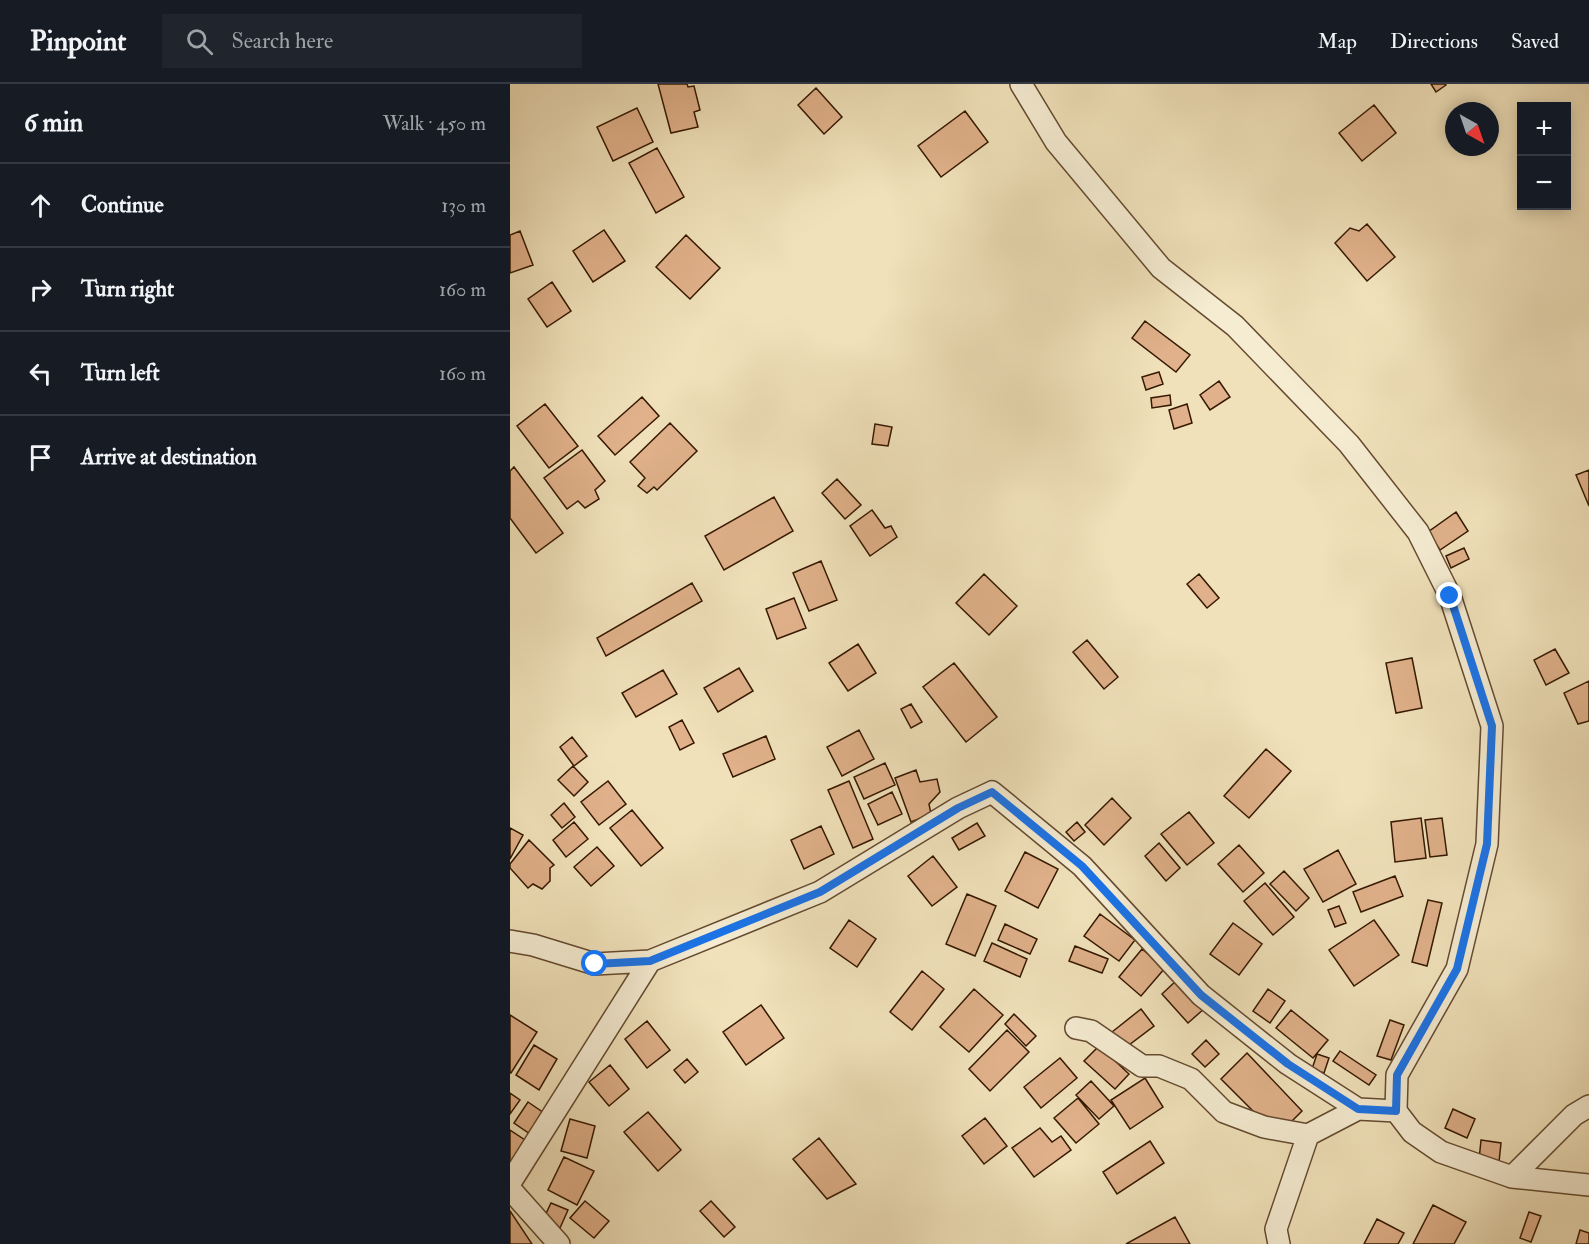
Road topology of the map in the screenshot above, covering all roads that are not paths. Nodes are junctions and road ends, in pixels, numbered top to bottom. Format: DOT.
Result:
graph roads {
  1 [pos="1021,84"];
  2 [pos="510,941"];
  3 [pos="650,961"];
  4 [pos="1076,1028"];
  5 [pos="1589,1106"];
  6 [pos="1358,1109"];
  7 [pos="1396,1111"];
  8 [pos="1308,1135"];
  9 [pos="1512,1177"];
  10 [pos="510,1183"];
  11 [pos="1589,1185"];
  12 [pos="510,1189"];
  13 [pos="559,1244"];
  14 [pos="1279,1244"];
  1 -- 7 [label="street"];
  2 -- 3 [label="street"];
  3 -- 6 [label="street"];
  3 -- 10 [label="street"];
  4 -- 8 [label="street"];
  5 -- 9 [label="street"];
  6 -- 7 [label="street"];
  6 -- 8 [label="street"];
  7 -- 9 [label="street"];
  8 -- 14 [label="street"];
  9 -- 11 [label="street"];
  12 -- 13 [label="street"];
}
